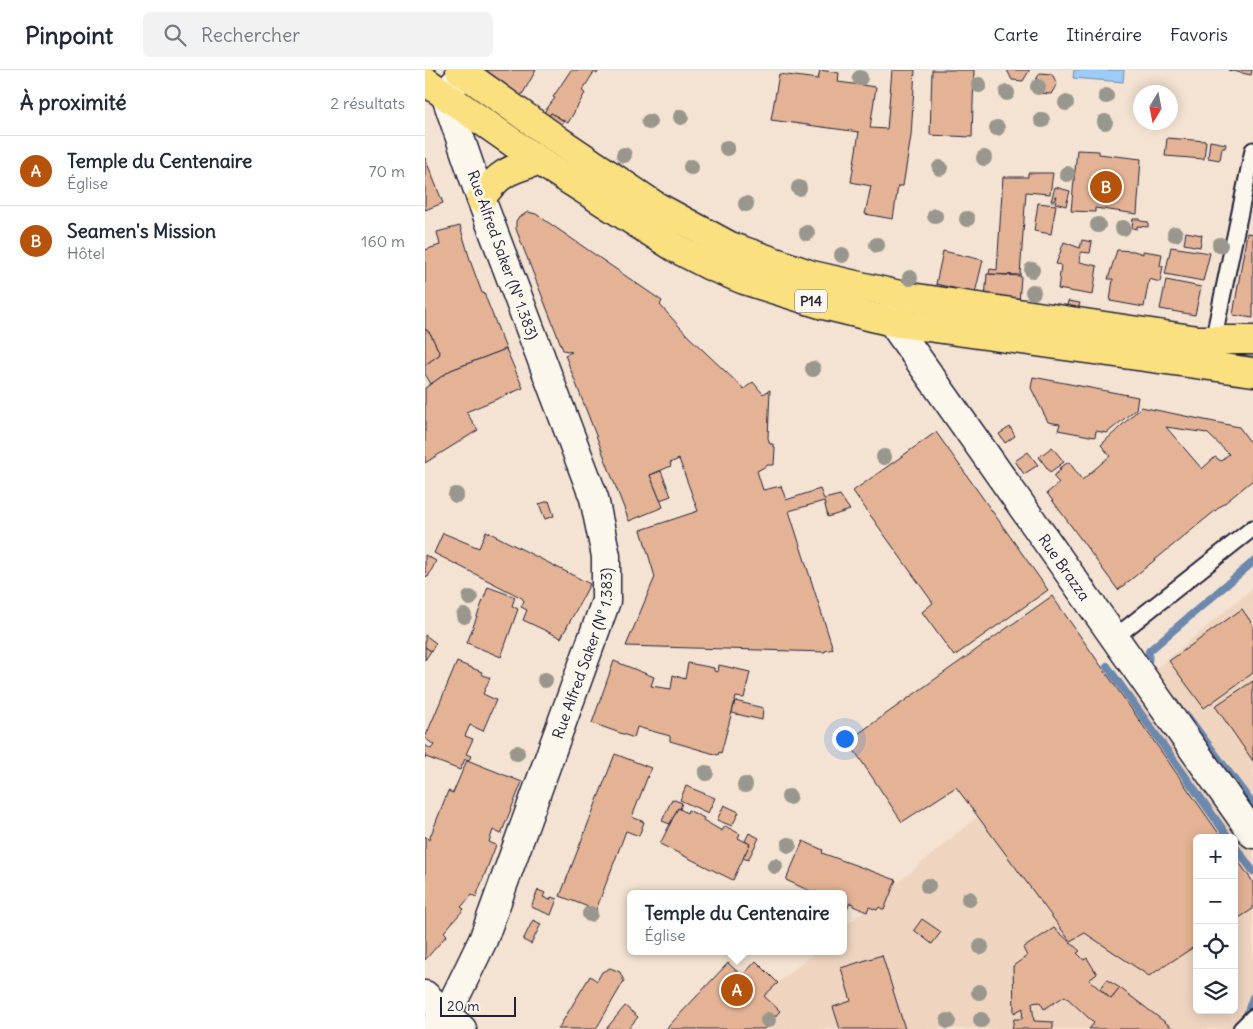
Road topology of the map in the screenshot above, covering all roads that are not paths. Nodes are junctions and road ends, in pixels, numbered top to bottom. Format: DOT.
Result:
graph roads {
  1 [pos="461,71"];
  2 [pos="435,89"];
  3 [pos="1253,150"];
  4 [pos="539,161"];
  5 [pos="481,199"];
  6 [pos="896,294"];
  7 [pos="892,322"];
  8 [pos="1213,340"];
  9 [pos="1253,340"];
  10 [pos="1253,372"];
  11 [pos="1253,528"];
  12 [pos="1114,638"];
  13 [pos="1253,834"];
  14 [pos="425,995"];
  15 [pos="1253,1017"];
  16 [pos="446,1024"];
  17 [pos="1241,1029"];
  1 -- 2 [label="street"];
  1 -- 6 [label="main road, P14"];
  2 -- 4 [label="main road, P14"];
  2 -- 5 [label="street, Rue Alfred Saker (N° 1.383)"];
  3 -- 8 [label="lane"];
  4 -- 5 [label="main road"];
  4 -- 7 [label="main road, P14"];
  5 -- 16 [label="street, Rue Alfred Saker (N° 1.383)"];
  6 -- 7 [label="street"];
  6 -- 8 [label="main road, P14"];
  7 -- 10 [label="main road, P14"];
  7 -- 12 [label="street, Rue Brazza"];
  8 -- 9 [label="main road, P14"];
  11 -- 12 [label="lane"];
  12 -- 13 [label="street, Rue Brazza"];
  14 -- 16 [label="street"];
  15 -- 17 [label="lane"];
}
